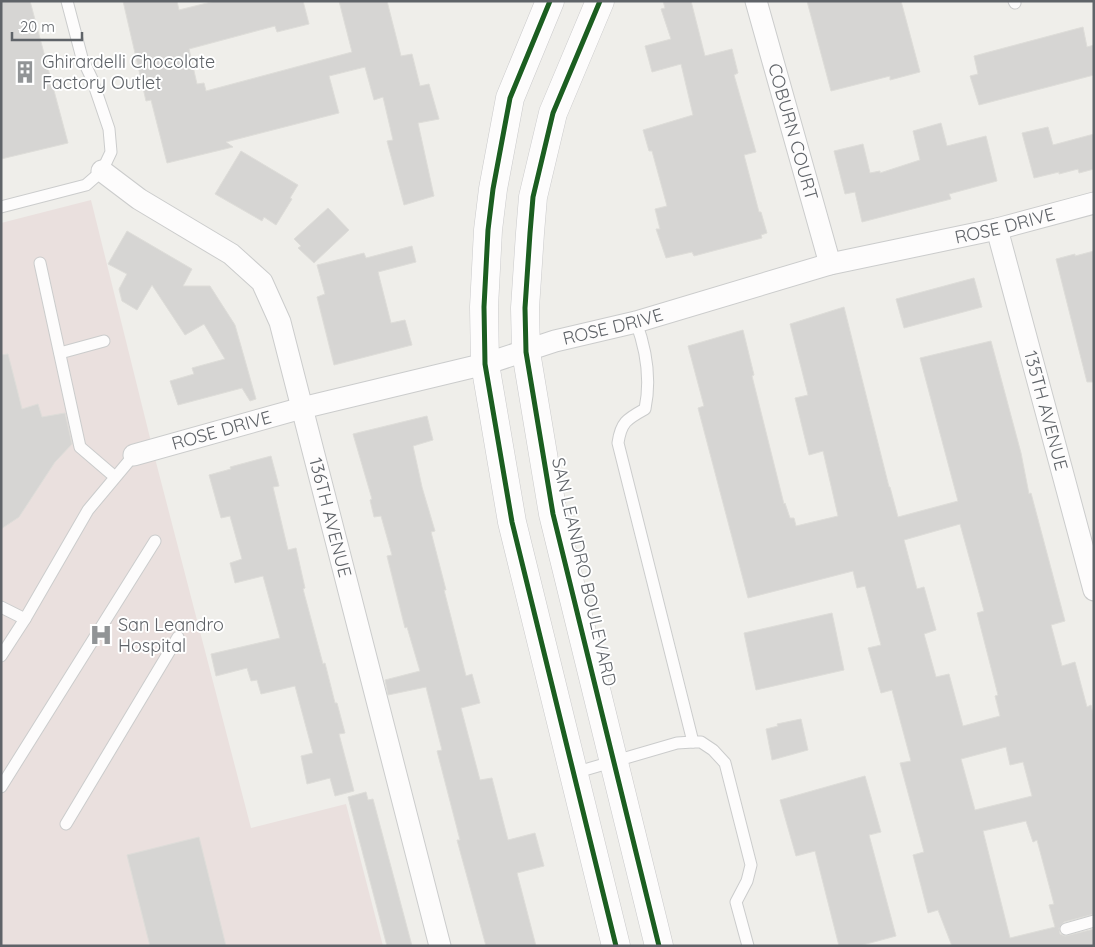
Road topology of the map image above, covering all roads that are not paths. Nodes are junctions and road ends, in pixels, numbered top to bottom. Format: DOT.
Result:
graph roads {
  1 [pos="67,1"];
  2 [pos="550,1"];
  3 [pos="600,1"];
  4 [pos="756,1"];
  5 [pos="102,171"];
  6 [pos="1094,203"];
  7 [pos="1,207"];
  8 [pos="997,229"];
  9 [pos="40,263"];
  10 [pos="830,264"];
  11 [pos="636,322"];
  12 [pos="104,341"];
  13 [pos="526,352"];
  14 [pos="60,353"];
  15 [pos="485,364"];
  16 [pos="302,408"];
  17 [pos="134,454"];
  18 [pos="115,477"];
  19 [pos="155,541"];
  20 [pos="1094,590"];
  21 [pos="1,606"];
  22 [pos="25,619"];
  23 [pos="178,637"];
  24 [pos="1,656"];
  25 [pos="693,742"];
  26 [pos="614,762"];
  27 [pos="574,773"];
  28 [pos="1,787"];
  29 [pos="66,824"];
  30 [pos="1094,921"];
  31 [pos="1066,929"];
  32 [pos="440,946"];
  33 [pos="616,946"];
  34 [pos="659,946"];
  35 [pos="748,946"];
  1 -- 5 [label="lane"];
  2 -- 15 [label="main road"];
  3 -- 13 [label="main road, SAN LEANDRO BOULEVARD"];
  4 -- 10 [label="street, COBURN COURT"];
  5 -- 7 [label="lane"];
  5 -- 16 [label="street, 136TH AVENUE"];
  6 -- 8 [label="street, ROSE DRIVE"];
  8 -- 10 [label="street, ROSE DRIVE"];
  8 -- 20 [label="street, 135TH AVENUE"];
  9 -- 14 [label="lane"];
  10 -- 11 [label="street, ROSE DRIVE"];
  11 -- 13 [label="street, ROSE DRIVE"];
  11 -- 25 [label="lane"];
  12 -- 14 [label="lane"];
  13 -- 15 [label="street, ROSE DRIVE"];
  13 -- 26 [label="main road, SAN LEANDRO BOULEVARD"];
  14 -- 18 [label="lane"];
  15 -- 16 [label="street, ROSE DRIVE"];
  15 -- 27 [label="main road"];
  16 -- 17 [label="street, ROSE DRIVE"];
  16 -- 32 [label="street, 136TH AVENUE"];
  17 -- 18 [label="lane"];
  18 -- 22 [label="lane"];
  19 -- 28 [label="lane"];
  21 -- 22 [label="lane"];
  22 -- 24 [label="lane"];
  23 -- 29 [label="lane"];
  25 -- 26 [label="lane"];
  25 -- 35 [label="lane"];
  26 -- 27 [label="lane"];
  26 -- 34 [label="main road, SAN LEANDRO BOULEVARD"];
  27 -- 33 [label="main road"];
  30 -- 31 [label="lane"];
}
